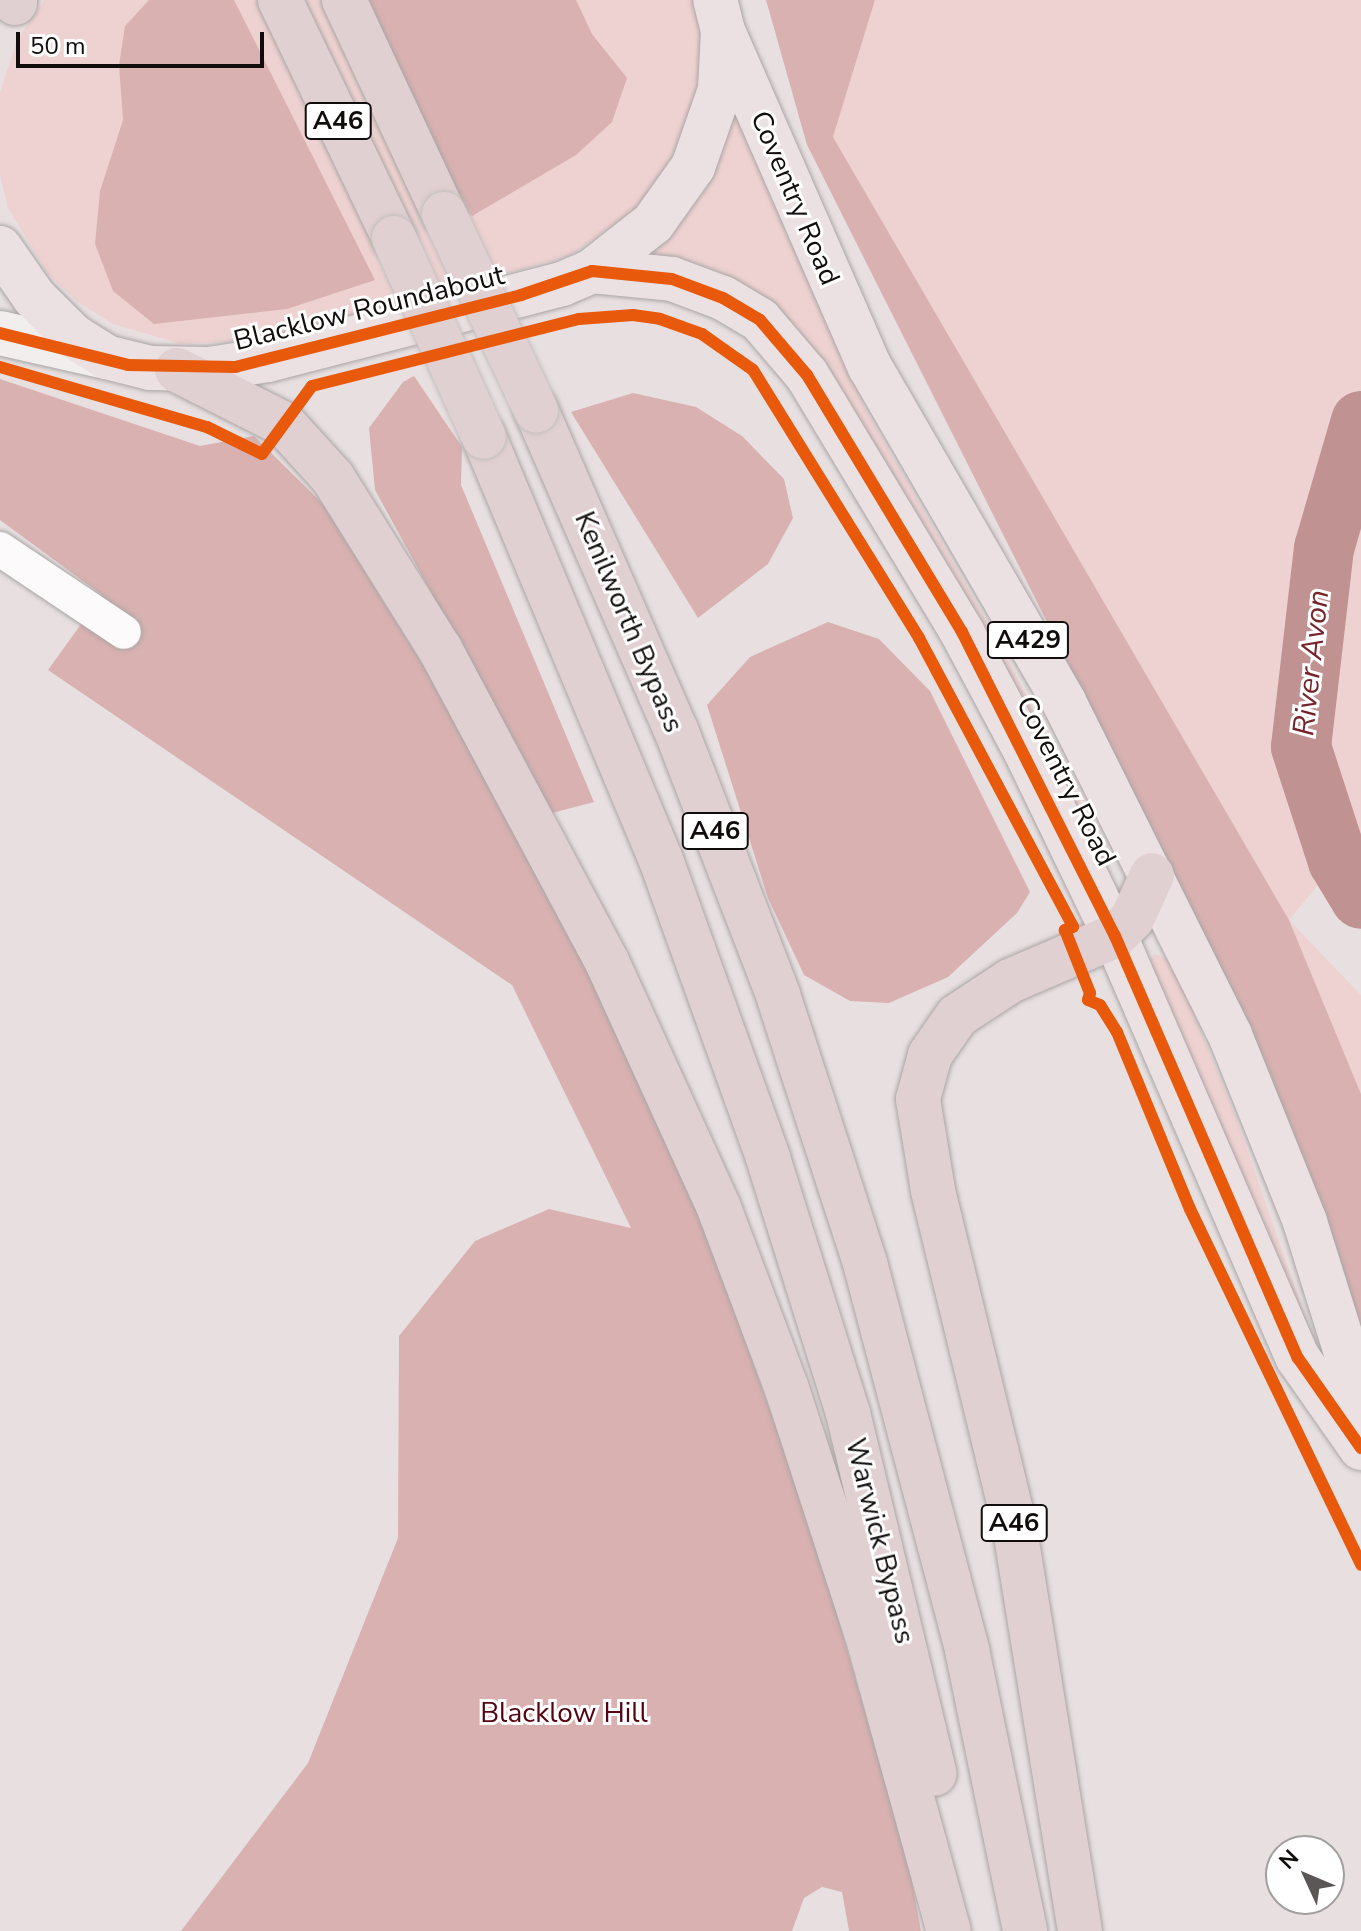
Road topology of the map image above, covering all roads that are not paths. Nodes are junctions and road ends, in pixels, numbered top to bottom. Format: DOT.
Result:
graph roads {
  1 [pos="344,0"];
  2 [pos="281,2"];
  3 [pos="719,15"];
  4 [pos="0,248"];
  5 [pos="592,271"];
  6 [pos="0,333"];
  7 [pos="106,357"];
  8 [pos="177,370"];
  9 [pos="0,549"];
  10 [pos="124,632"];
  11 [pos="1152,875"];
  12 [pos="1115,936"];
  13 [pos="865,1263"];
  14 [pos="1361,1401"];
  15 [pos="1361,1448"];
  16 [pos="949,1931"];
  17 [pos="965,1931"];
  18 [pos="1025,1931"];
  19 [pos="1080,1931"];
  1 -- 13 [label="highway, Kenilworth Bypass / A46, bridge"];
  2 -- 17 [label="highway, Warwick Bypass / A46, bridge"];
  3 -- 5 [label="main road, Blacklow Roundabout"];
  3 -- 11 [label="main road, Coventry Road / A429"];
  4 -- 7 [label="main road, Blacklow Roundabout"];
  5 -- 8 [label="main road, Blacklow Roundabout"];
  5 -- 12 [label="main road, Coventry Road / A429"];
  6 -- 7 [label="street"];
  7 -- 8 [label="main road, Blacklow Roundabout"];
  8 -- 16 [label="highway"];
  9 -- 10 [label="street"];
  11 -- 12 [label="highway, A46"];
  11 -- 14 [label="main road, Coventry Road / A429"];
  12 -- 15 [label="main road, Coventry Road / A429"];
  12 -- 19 [label="highway, A46"];
  13 -- 18 [label="highway, Warwick Bypass / A46"];
}
